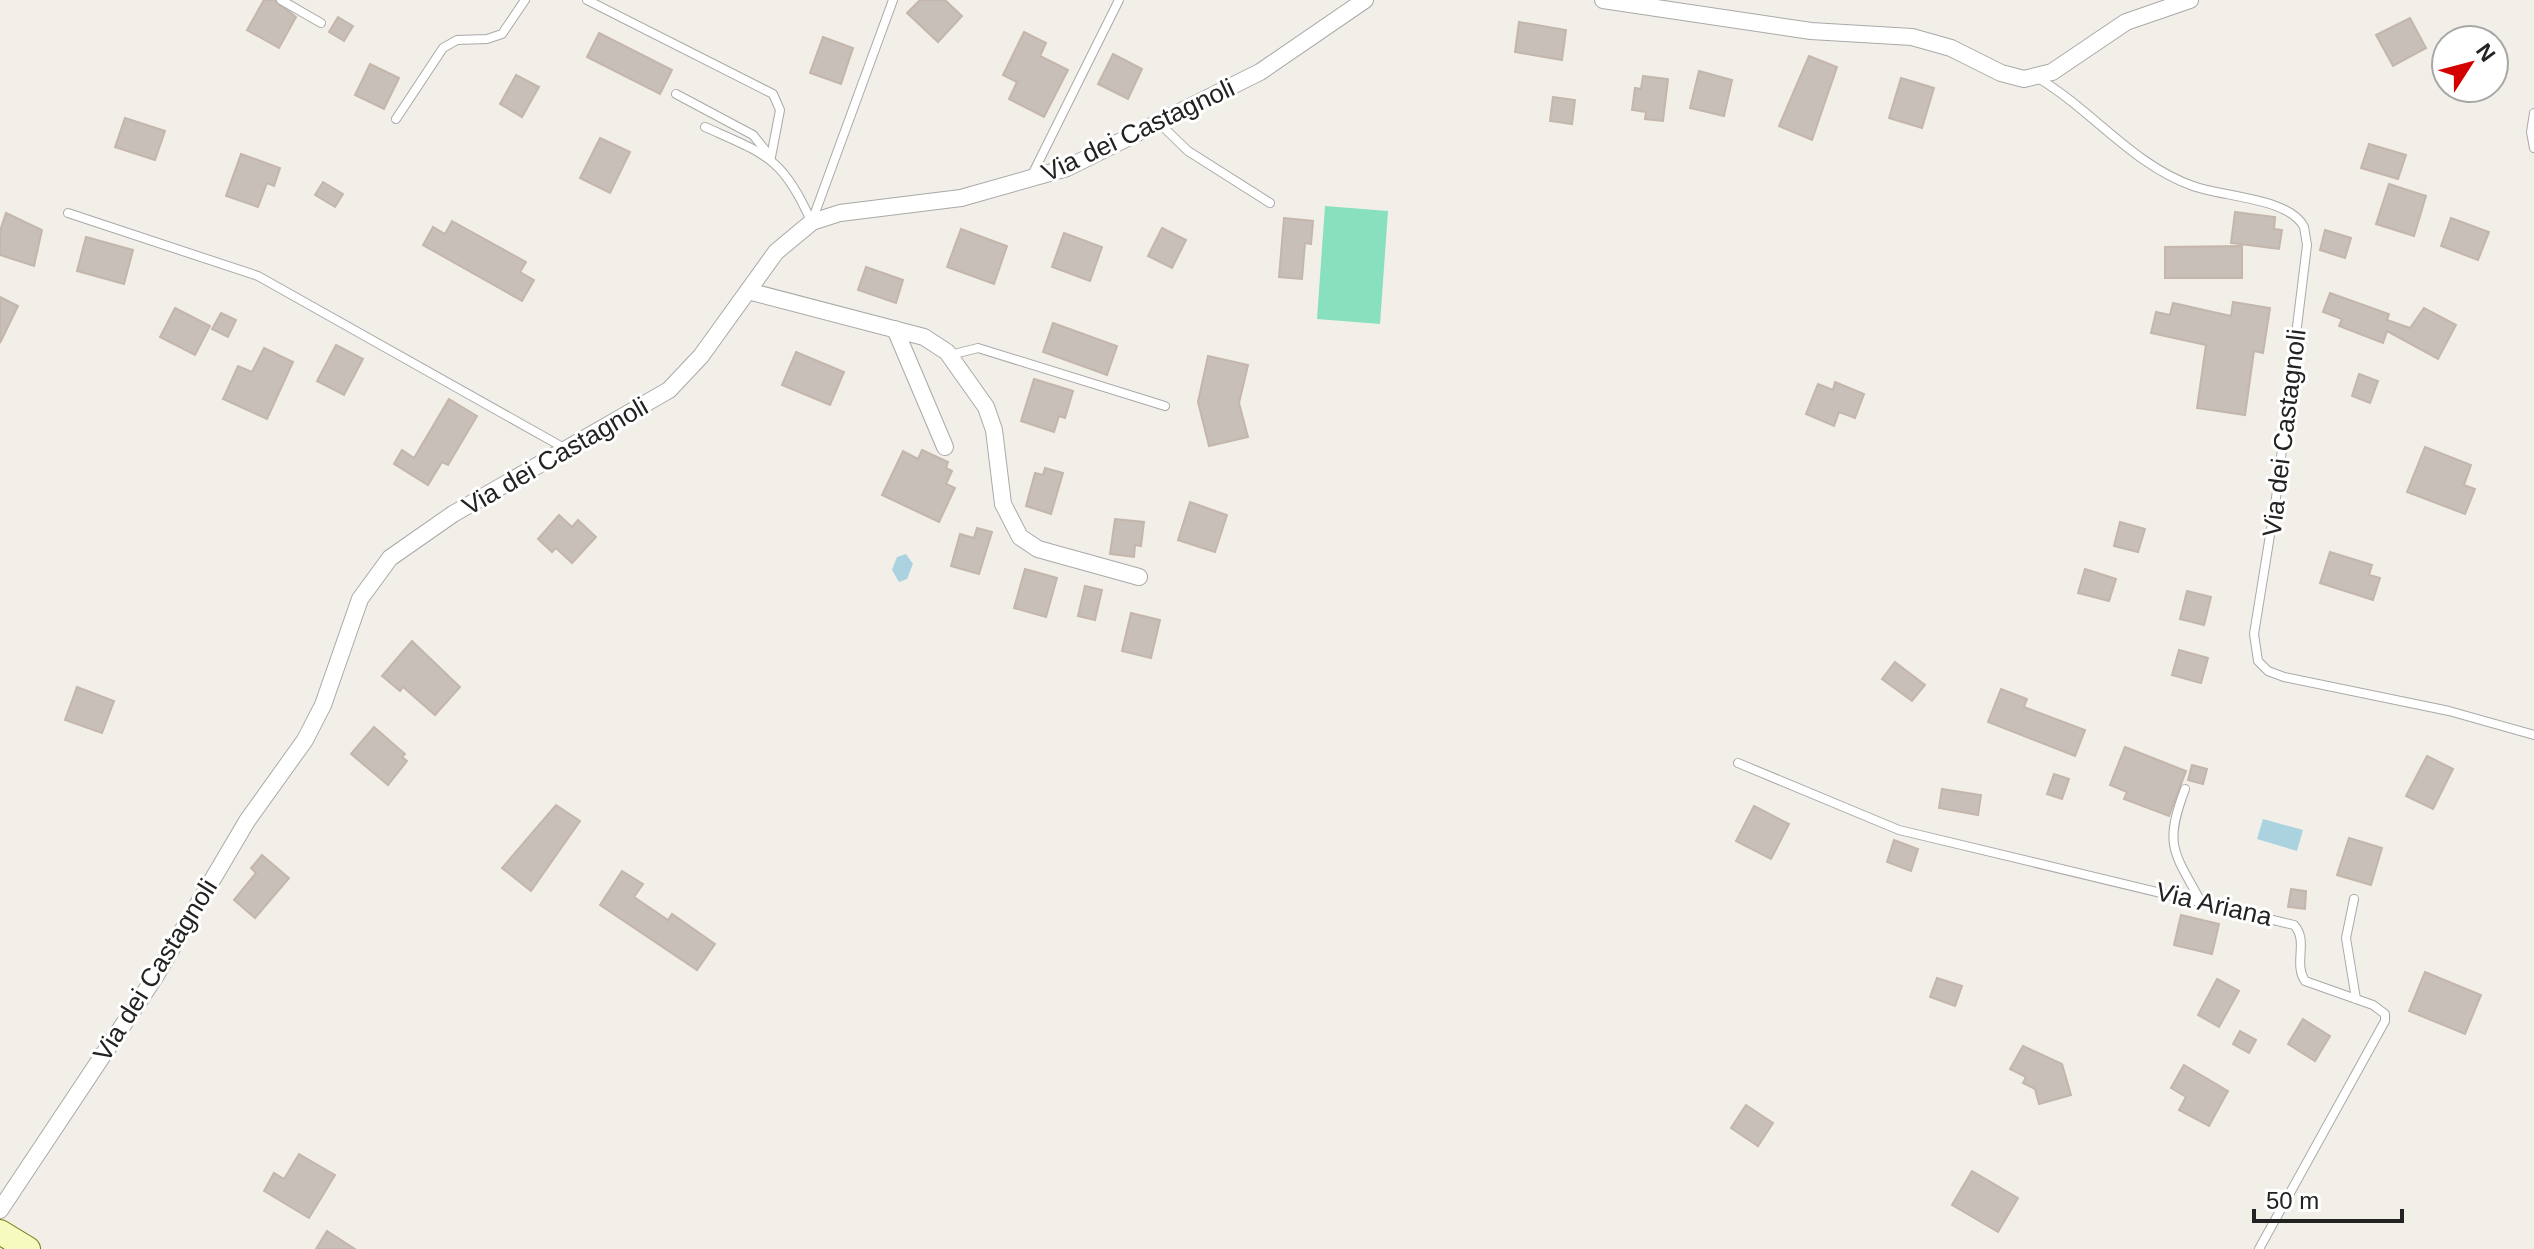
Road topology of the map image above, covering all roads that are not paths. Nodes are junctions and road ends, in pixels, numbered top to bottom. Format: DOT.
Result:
graph roads {
  1 [pos="281,0"];
  2 [pos="525,0"];
  3 [pos="587,0"];
  4 [pos="893,0"];
  5 [pos="1119,0"];
  6 [pos="1365,0"];
  7 [pos="1603,0"];
  8 [pos="2190,0"];
  9 [pos="1674,5"];
  10 [pos="321,23"];
  11 [pos="2038,78"];
  12 [pos="676,94"];
  13 [pos="2534,113"];
  14 [pos="396,119"];
  15 [pos="1160,124"];
  16 [pos="705,127"];
  17 [pos="2534,148"];
  18 [pos="771,157"];
  19 [pos="1030,180"];
  20 [pos="1270,203"];
  21 [pos="68,213"];
  22 [pos="812,222"];
  23 [pos="748,291"];
  24 [pos="895,329"];
  25 [pos="950,355"];
  26 [pos="1165,406"];
  27 [pos="945,447"];
  28 [pos="567,450"];
  29 [pos="1139,577"];
  30 [pos="2534,735"];
  31 [pos="1738,763"];
  32 [pos="2185,789"];
  33 [pos="2354,899"];
  34 [pos="2200,900"];
  35 [pos="2356,999"];
  36 [pos="0,1210"];
  37 [pos="0,1232"];
  38 [pos="28,1249"];
  39 [pos="2259,1249"];
  1 -- 10 [label="lane"];
  2 -- 14 [label="lane"];
  3 -- 18 [label="lane"];
  4 -- 22 [label="lane"];
  5 -- 19 [label="lane"];
  6 -- 15 [label="street, Via dei Castagnoli"];
  7 -- 9 [label="street, Via dei Castagnoli"];
  8 -- 11 [label="street"];
  9 -- 11 [label="street, Via dei Castagnoli"];
  11 -- 30 [label="lane, Via dei Castagnoli"];
  12 -- 18 [label="lane"];
  13 -- 17 [label="lane"];
  15 -- 19 [label="street, Via dei Castagnoli"];
  15 -- 20 [label="lane"];
  16 -- 18 [label="lane"];
  18 -- 22 [label="lane"];
  19 -- 22 [label="street, Via dei Castagnoli"];
  21 -- 28 [label="lane"];
  22 -- 23 [label="street, Via dei Castagnoli"];
  23 -- 24 [label="street"];
  23 -- 28 [label="street, Via dei Castagnoli"];
  24 -- 25 [label="street"];
  24 -- 27 [label="street"];
  25 -- 26 [label="lane"];
  25 -- 29 [label="street"];
  28 -- 36 [label="street, Via dei Castagnoli"];
  31 -- 34 [label="lane, Via Ariana"];
  32 -- 34 [label="lane"];
  33 -- 35 [label="lane"];
  34 -- 35 [label="lane, Via Ariana"];
  35 -- 39 [label="lane, Via Ariana"];
  37 -- 38 [label="main road"];
}
